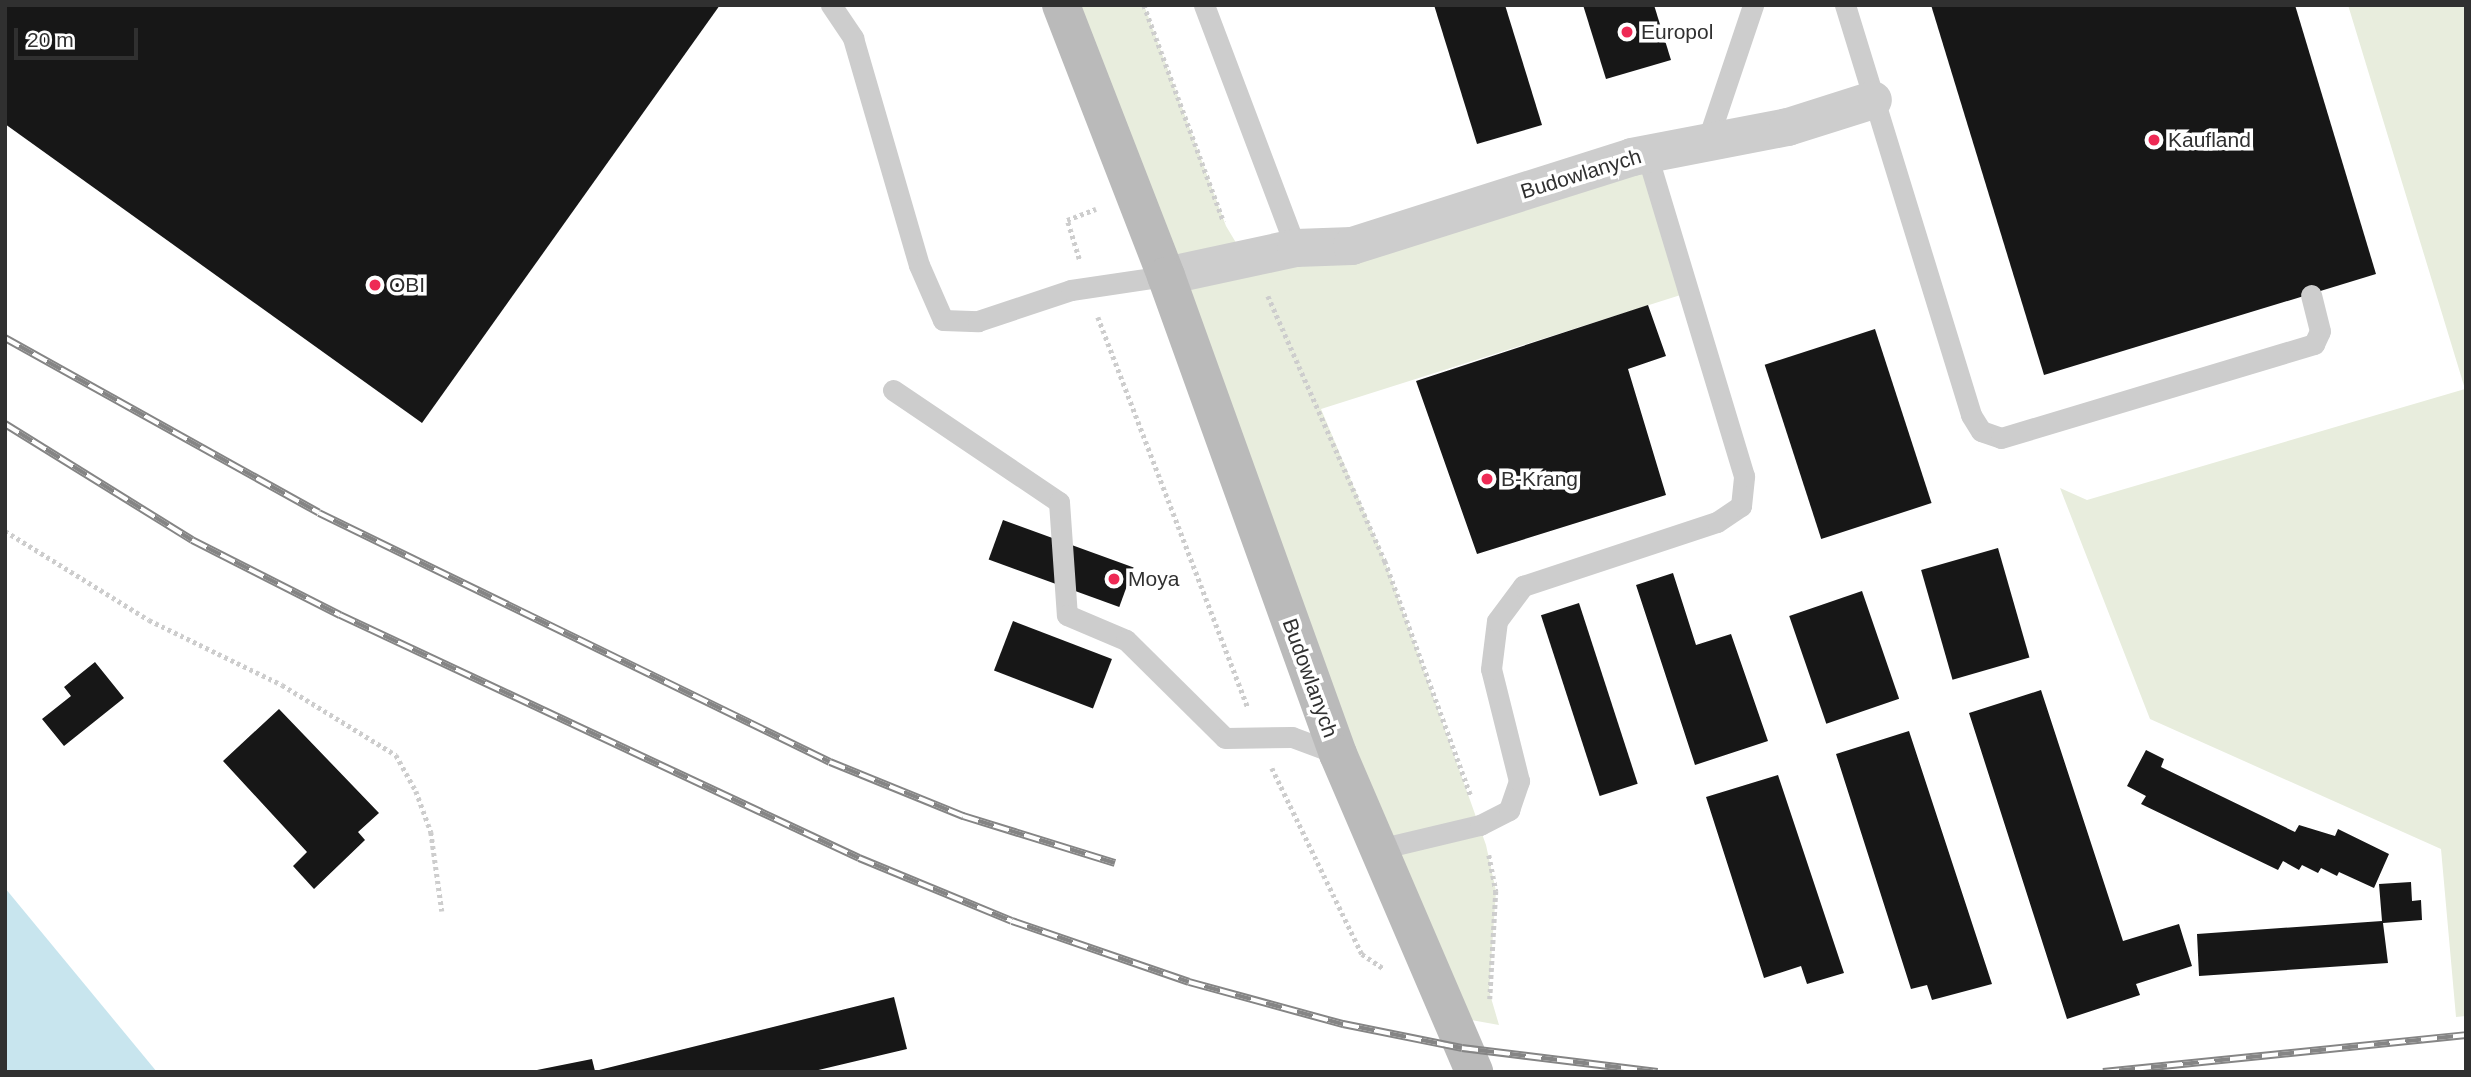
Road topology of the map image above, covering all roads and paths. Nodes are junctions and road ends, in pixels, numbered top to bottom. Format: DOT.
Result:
graph roads {
  1 [pos="831,5"];
  2 [pos="1061,5"];
  3 [pos="1144,5"];
  4 [pos="1204,5"];
  5 [pos="1754,5"];
  6 [pos="1845,5"];
  7 [pos="1873,100"];
  8 [pos="1707,142"];
  9 [pos="1647,154"];
  10 [pos="1296,248"];
  11 [pos="1244,256"];
  12 [pos="1166,276"];
  13 [pos="1087,288"];
  14 [pos="2311,295"];
  15 [pos="893,390"];
  16 [pos="5,531"];
  17 [pos="1259,738"];
  18 [pos="1338,754"];
  19 [pos="1480,825"];
  20 [pos="1379,849"];
  21 [pos="442,911"];
  22 [pos="1388,971"];
  23 [pos="1491,1004"];
  24 [pos="1474,1072"];
  1 -- 13 [label="lane"];
  2 -- 12 [label="main road, Budowlanych"];
  3 -- 11 [label="path"];
  4 -- 10 [label="lane"];
  5 -- 8 [label="lane"];
  6 -- 7 [label="lane"];
  7 -- 8 [label="street, Budowlanych"];
  7 -- 14 [label="lane"];
  8 -- 9 [label="street, Budowlanych"];
  9 -- 10 [label="street, Budowlanych"];
  9 -- 19 [label="lane"];
  10 -- 11 [label="street, Budowlanych"];
  11 -- 12 [label="street, Budowlanych"];
  11 -- 19 [label="path"];
  12 -- 13 [label="lane"];
  12 -- 18 [label="main road, Budowlanych"];
  13 -- 17 [label="path"];
  15 -- 17 [label="lane"];
  16 -- 21 [label="path"];
  17 -- 18 [label="lane"];
  17 -- 22 [label="path"];
  18 -- 20 [label="main road, Budowlanych"];
  19 -- 20 [label="lane"];
  19 -- 23 [label="path"];
  20 -- 24 [label="main road, Budowlanych"];
}
